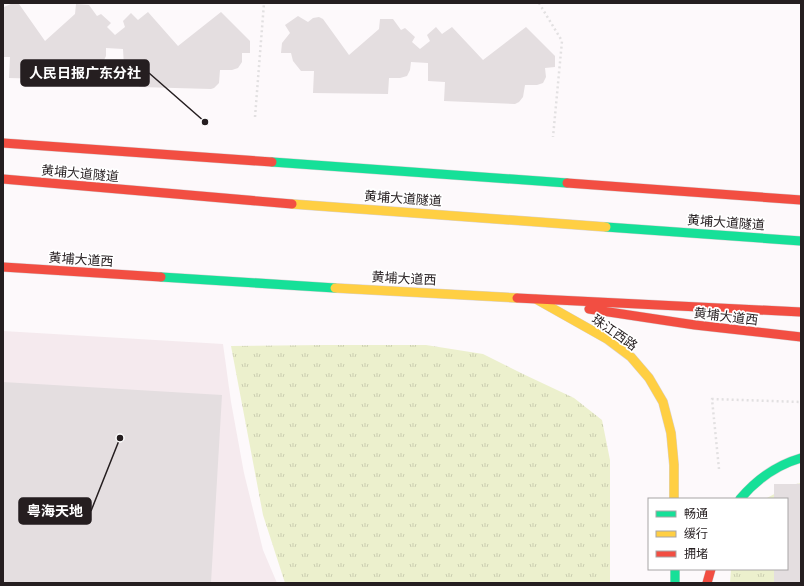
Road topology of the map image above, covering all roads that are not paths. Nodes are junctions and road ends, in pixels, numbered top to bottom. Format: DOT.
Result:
graph roads {
  1 [pos="3,143"];
  2 [pos="3,179"];
  3 [pos="801,200"];
  4 [pos="801,241"];
  5 [pos="3,267"];
  6 [pos="536,299"];
  7 [pos="801,312"];
  8 [pos="801,337"];
  9 [pos="801,458"];
  10 [pos="674,498"];
  11 [pos="741,498"];
  12 [pos="675,570"];
  13 [pos="711,570"];
  14 [pos="675,583"];
  15 [pos="707,583"];
  1 -- 3 [label="main road"];
  2 -- 4 [label="main road, 黄埔大道隧道"];
  5 -- 6 [label="main road, 黄埔大道西"];
  6 -- 7 [label="main road"];
  6 -- 8 [label="main road, 黄埔大道西"];
  6 -- 10 [label="main road, 珠江西路"];
  9 -- 11 [label="main road"];
  12 -- 14 [label="main road"];
  13 -- 15 [label="main road"];
}
